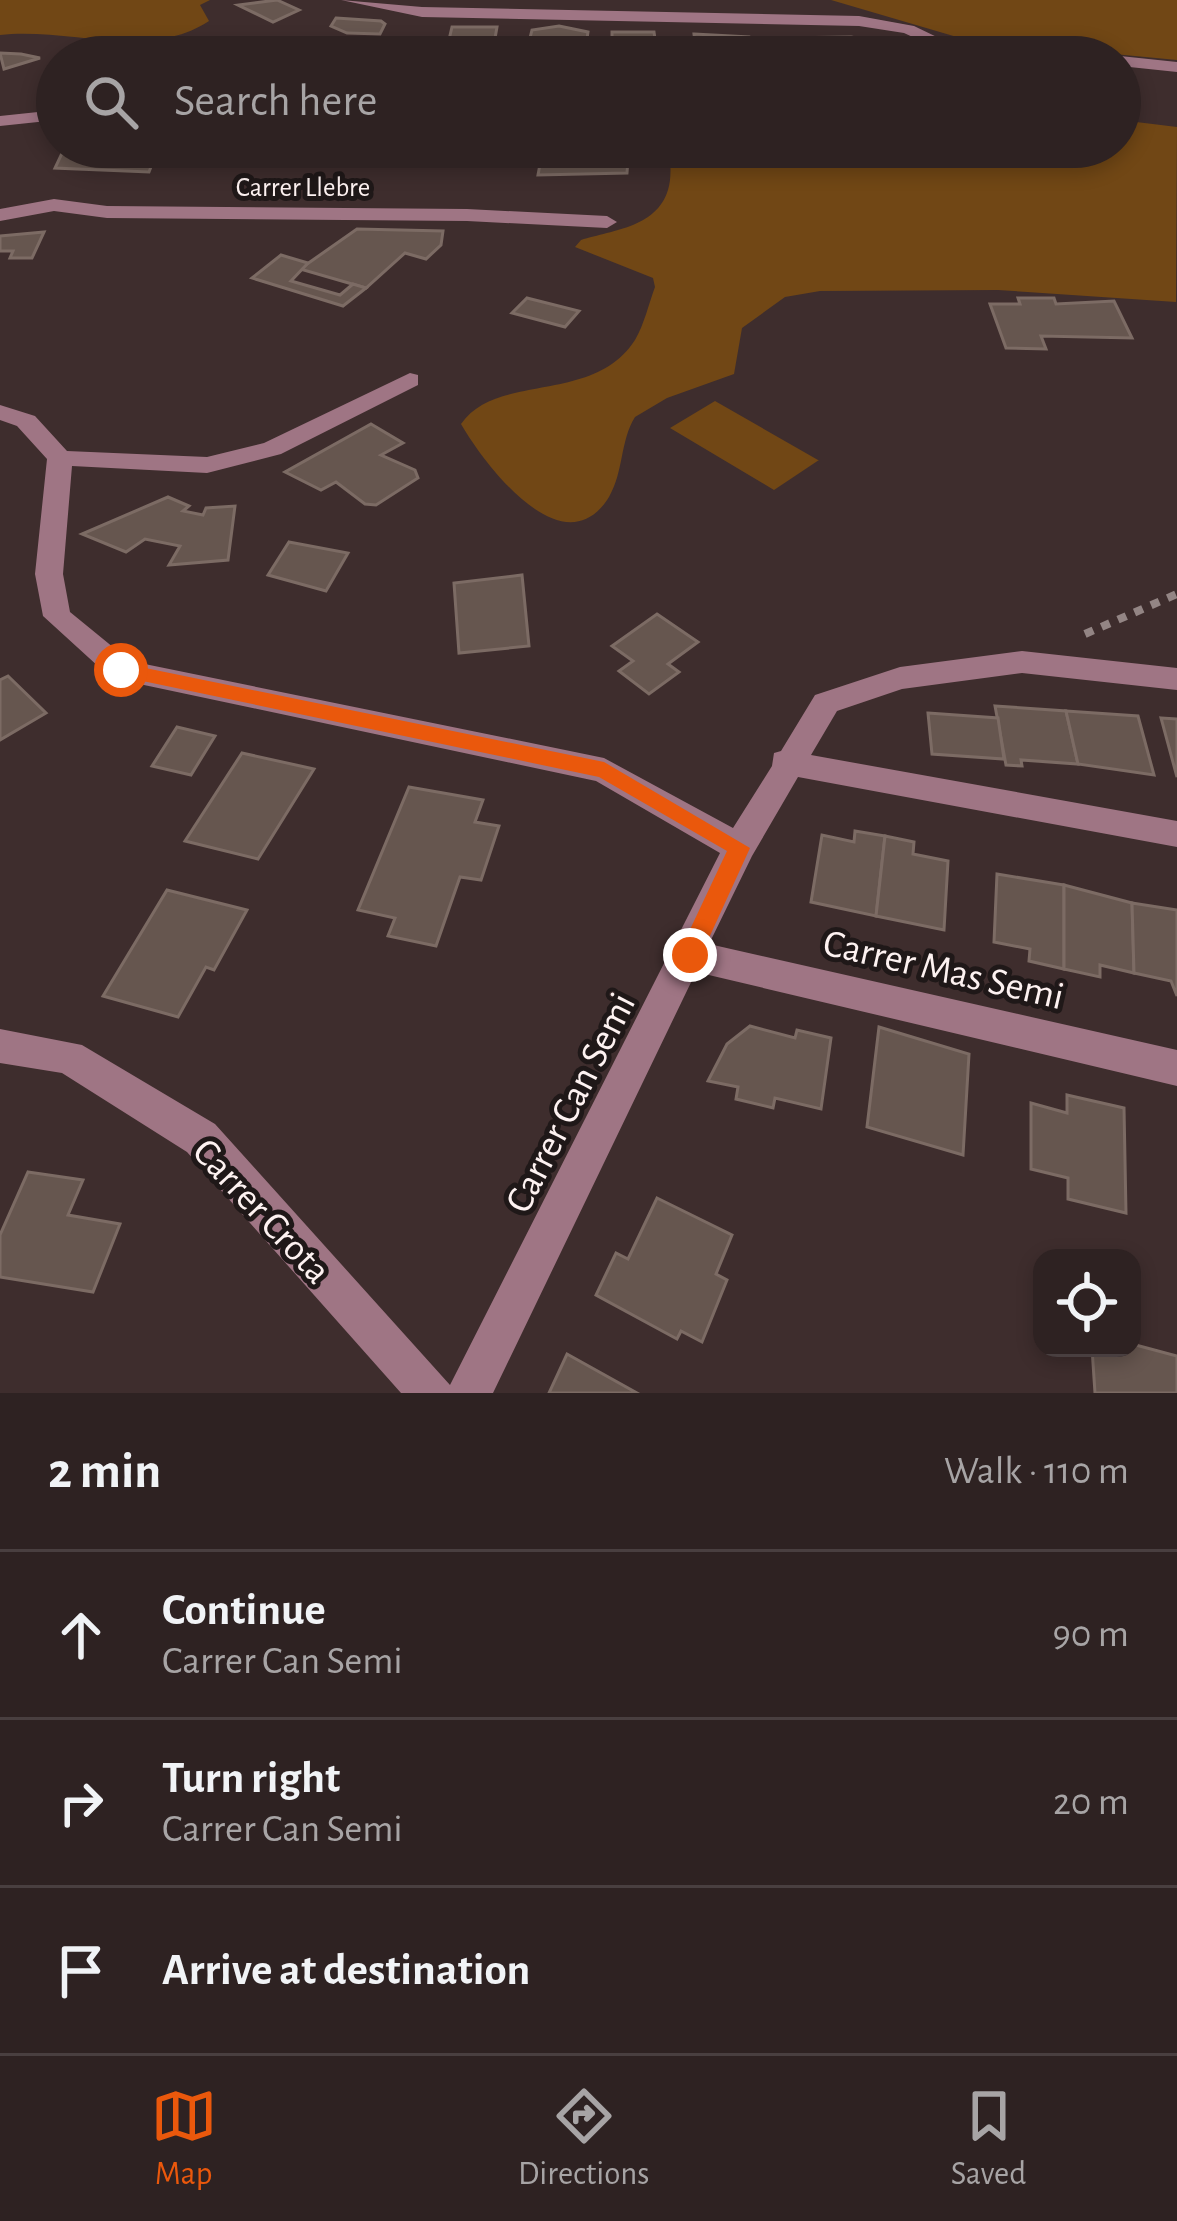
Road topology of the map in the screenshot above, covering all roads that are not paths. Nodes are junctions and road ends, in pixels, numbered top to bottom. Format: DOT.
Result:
graph roads {
  1 [pos="349,0"];
  2 [pos="918,36"];
  3 [pos="1141,64"];
  4 [pos="1177,67"];
  5 [pos="36,117"];
  6 [pos="0,121"];
  7 [pos="0,215"];
  8 [pos="608,222"];
  9 [pos="410,380"];
  10 [pos="0,412"];
  11 [pos="60,458"];
  12 [pos="1177,679"];
  13 [pos="785,762"];
  14 [pos="1177,834"];
  15 [pos="739,848"];
  16 [pos="690,955"];
  17 [pos="0,1046"];
  18 [pos="1177,1068"];
  19 [pos="430,1393"];
  20 [pos="469,1393"];
  1 -- 2 [label="street"];
  3 -- 4 [label="street"];
  5 -- 6 [label="street"];
  7 -- 8 [label="street, Carrer Llebre"];
  9 -- 11 [label="street"];
  10 -- 11 [label="street"];
  11 -- 15 [label="street"];
  12 -- 13 [label="street, Carrer Can Semi"];
  13 -- 14 [label="street"];
  13 -- 15 [label="street, Carrer Can Semi"];
  15 -- 16 [label="street, Carrer Can Semi"];
  16 -- 18 [label="street, Carrer Mas Semi"];
  16 -- 20 [label="street, Carrer Can Semi"];
  17 -- 19 [label="street, Carrer Crota"];
}
